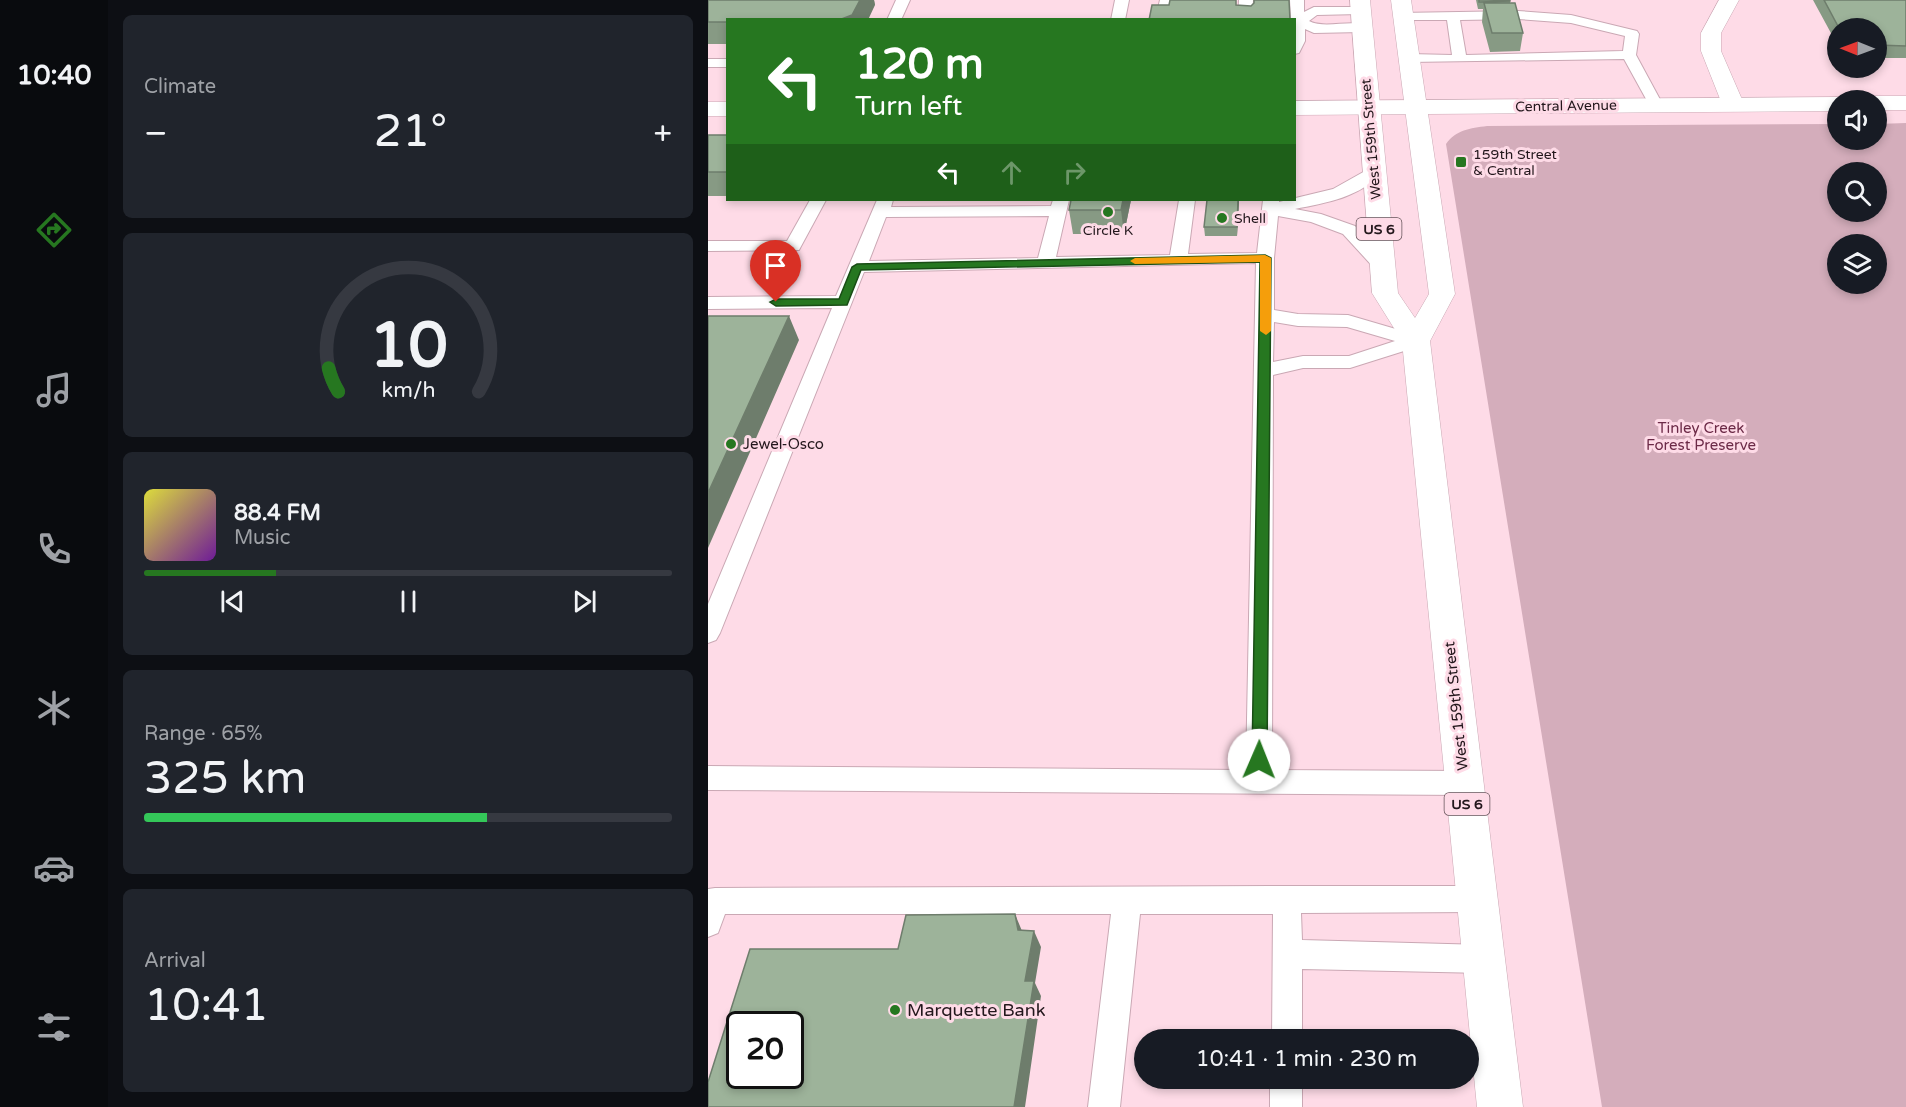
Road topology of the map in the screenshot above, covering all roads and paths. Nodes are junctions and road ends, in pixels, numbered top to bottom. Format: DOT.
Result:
graph roads {
  1 [pos="903,0"];
  2 [pos="1122,0"];
  3 [pos="1167,0"];
  4 [pos="1246,0"];
  5 [pos="1297,0"];
  6 [pos="1729,0"];
  7 [pos="1402,8"];
  8 [pos="1361,13"];
  9 [pos="1453,16"];
  10 [pos="895,18"];
  11 [pos="1118,18"];
  12 [pos="1162,18"];
  13 [pos="1245,18"];
  14 [pos="1299,21"];
  15 [pos="1296,46"];
  16 [pos="1629,56"];
  17 [pos="1409,58"];
  18 [pos="1460,59"];
  19 [pos="708,63"];
  20 [pos="726,63"];
  21 [pos="1887,103"];
  22 [pos="1906,103"];
  23 [pos="1733,104"];
  24 [pos="1827,104"];
  25 [pos="1656,105"];
  26 [pos="1296,108"];
  27 [pos="1369,108"];
  28 [pos="1416,108"];
  29 [pos="708,109"];
  30 [pos="726,109"];
  31 [pos="1374,171"];
  32 [pos="818,201"];
  33 [pos="1187,201"];
  34 [pos="1271,204"];
  35 [pos="1060,205"];
  36 [pos="882,206"];
  37 [pos="708,246"];
  38 [pos="1265,258"];
  39 [pos="1178,260"];
  40 [pos="1046,263"];
  41 [pos="1382,266"];
  42 [pos="857,267"];
  43 [pos="843,302"];
  44 [pos="708,303"];
  45 [pos="1266,315"];
  46 [pos="1416,340"];
  47 [pos="1266,370"];
  48 [pos="708,633"];
  49 [pos="708,778"];
  50 [pos="1259,782"];
  51 [pos="1465,783"];
  52 [pos="1287,899"];
  53 [pos="1477,900"];
  54 [pos="1127,901"];
  55 [pos="710,909"];
  56 [pos="1289,954"];
  57 [pos="1484,958"];
  58 [pos="1287,1029"];
  59 [pos="1286,1089"];
  60 [pos="1104,1107"];
  61 [pos="1286,1107"];
  62 [pos="1500,1107"];
  1 -- 10 [label="lane"];
  2 -- 11 [label="lane"];
  3 -- 12 [label="lane"];
  4 -- 13 [label="lane"];
  5 -- 14 [label="lane"];
  6 -- 23 [label="main road"];
  7 -- 9 [label="lane"];
  7 -- 17 [label="main road"];
  8 -- 14 [label="lane"];
  8 -- 27 [label="main road, West 159th Street / US 6"];
  9 -- 16 [label="lane"];
  9 -- 18 [label="lane"];
  14 -- 15 [label="lane"];
  16 -- 18 [label="lane"];
  16 -- 25 [label="lane"];
  17 -- 18 [label="lane"];
  17 -- 28 [label="main road"];
  19 -- 20 [label="lane"];
  21 -- 22 [label="main road"];
  23 -- 24 [label="main road, Central Avenue"];
  23 -- 25 [label="main road, Central Avenue"];
  25 -- 28 [label="main road, Central Avenue"];
  26 -- 27 [label="main road, Central Avenue"];
  27 -- 28 [label="main road, Central Avenue"];
  27 -- 31 [label="main road, West 159th Street / US 6"];
  28 -- 46 [label="main road"];
  29 -- 30 [label="main road"];
  31 -- 34 [label="lane"];
  31 -- 41 [label="main road, West 159th Street / US 6"];
  32 -- 37 [label="lane"];
  33 -- 39 [label="lane"];
  34 -- 38 [label="lane"];
  34 -- 41 [label="lane"];
  35 -- 36 [label="lane"];
  35 -- 40 [label="lane"];
  36 -- 42 [label="lane"];
  38 -- 39 [label="lane"];
  38 -- 45 [label="lane"];
  39 -- 40 [label="lane"];
  40 -- 42 [label="lane"];
  41 -- 46 [label="main road, West 159th Street / US 6"];
  42 -- 43 [label="lane"];
  43 -- 44 [label="lane"];
  43 -- 48 [label="lane"];
  45 -- 46 [label="lane"];
  45 -- 47 [label="lane"];
  46 -- 47 [label="lane"];
  46 -- 51 [label="main road, West 159th Street / US 6"];
  47 -- 50 [label="lane"];
  49 -- 50 [label="lane"];
  50 -- 51 [label="lane"];
  51 -- 53 [label="main road, West 159th Street / US 6"];
  52 -- 53 [label="lane"];
  52 -- 54 [label="lane"];
  52 -- 56 [label="lane"];
  53 -- 57 [label="main road, West 159th Street / US 6"];
  54 -- 55 [label="lane"];
  54 -- 60 [label="lane"];
  56 -- 57 [label="lane"];
  56 -- 58 [label="lane"];
  57 -- 62 [label="main road, West 159th Street / US 6"];
  59 -- 61 [label="lane"];
}
